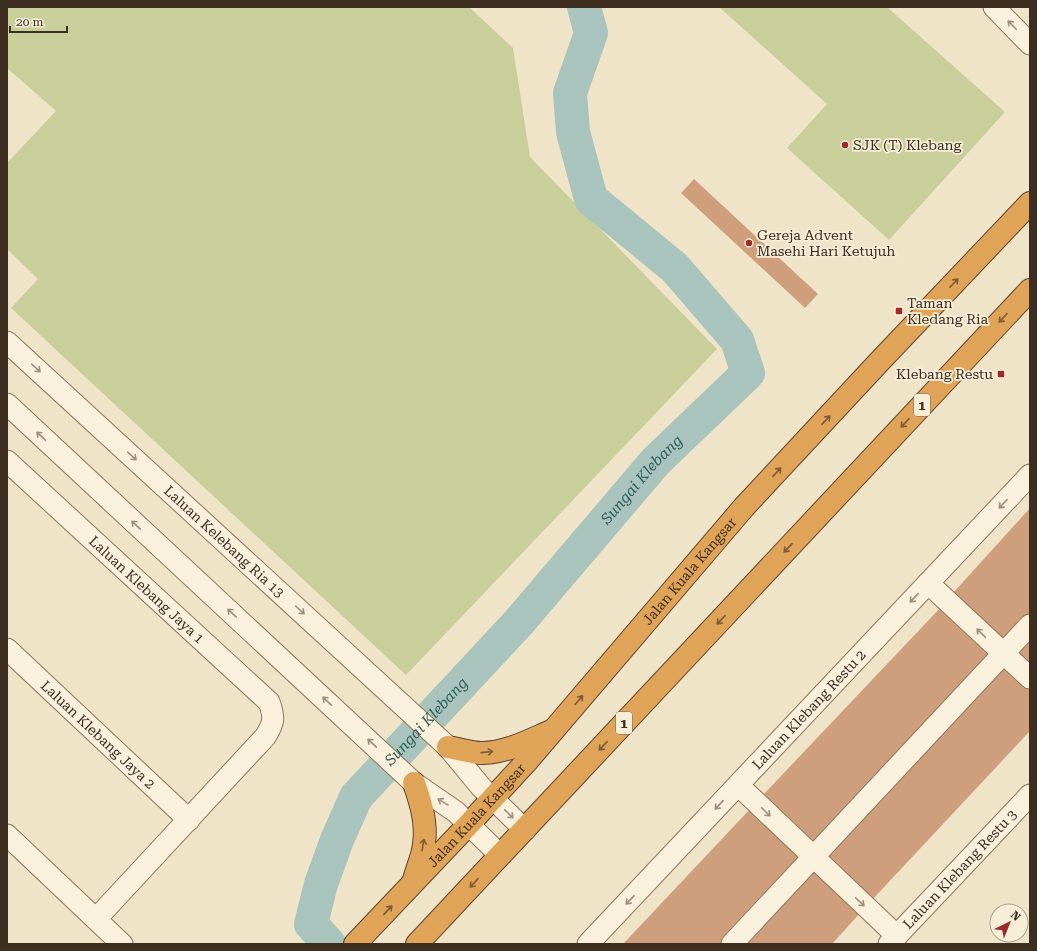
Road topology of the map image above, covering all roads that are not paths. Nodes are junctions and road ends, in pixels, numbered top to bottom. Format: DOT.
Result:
graph roads {
  1 [pos="994,7"];
  2 [pos="1030,44"];
  3 [pos="1029,202"];
  4 [pos="1030,290"];
  5 [pos="7,342"];
  6 [pos="7,404"];
  7 [pos="7,461"];
  8 [pos="1030,475"];
  9 [pos="928,583"];
  10 [pos="1030,625"];
  11 [pos="7,650"];
  12 [pos="1003,654"];
  13 [pos="1030,678"];
  14 [pos="554,730"];
  15 [pos="446,744"];
  16 [pos="411,781"];
  17 [pos="738,785"];
  18 [pos="1030,795"];
  19 [pos="493,799"];
  20 [pos="189,820"];
  21 [pos="469,824"];
  22 [pos="525,830"];
  23 [pos="7,835"];
  24 [pos="500,855"];
  25 [pos="813,857"];
  26 [pos="413,883"];
  27 [pos="96,919"];
  28 [pos="359,940"];
  29 [pos="893,940"];
  30 [pos="122,944"];
  31 [pos="417,944"];
  32 [pos="588,944"];
  33 [pos="732,944"];
  2 -- 1 [label="street, one-way"];
  14 -- 3 [label="highway, Jalan Kuala Kangsar, one-way"];
  4 -- 22 [label="highway, 1, one-way"];
  5 -- 15 [label="street, Laluan Kelebang Ria 13, one-way"];
  16 -- 6 [label="street, one-way"];
  7 -- 20 [label="street, Laluan Klebang Jaya 1"];
  8 -- 9 [label="street, Laluan Klebang Restu 2, one-way"];
  12 -- 9 [label="street, one-way"];
  9 -- 17 [label="street, Laluan Klebang Restu 2, one-way"];
  10 -- 12 [label="street"];
  11 -- 20 [label="street, Laluan Klebang Jaya 2"];
  12 -- 13 [label="street"];
  12 -- 25 [label="street"];
  15 -- 14 [label="highway, one-way"];
  14 -- 19 [label="highway, Jalan Kuala Kangsar"];
  15 -- 19 [label="street, Laluan Kelebang Ria 13"];
  21 -- 16 [label="street, one-way"];
  26 -- 16 [label="highway, one-way"];
  17 -- 25 [label="street, one-way"];
  17 -- 32 [label="street, Laluan Klebang Restu 2, one-way"];
  18 -- 29 [label="street, Laluan Klebang Restu 3"];
  19 -- 21 [label="highway, Jalan Kuala Kangsar"];
  19 -- 22 [label="street, Laluan Kelebang Ria 13, one-way"];
  20 -- 27 [label="street"];
  21 -- 24 [label="street"];
  21 -- 26 [label="highway, Jalan Kuala Kangsar"];
  22 -- 24 [label="highway, 1"];
  23 -- 27 [label="street"];
  24 -- 31 [label="highway, 1, one-way"];
  25 -- 29 [label="street, one-way"];
  25 -- 33 [label="street"];
  28 -- 26 [label="highway, Jalan Kuala Kangsar, one-way"];
  27 -- 30 [label="street"];
}
